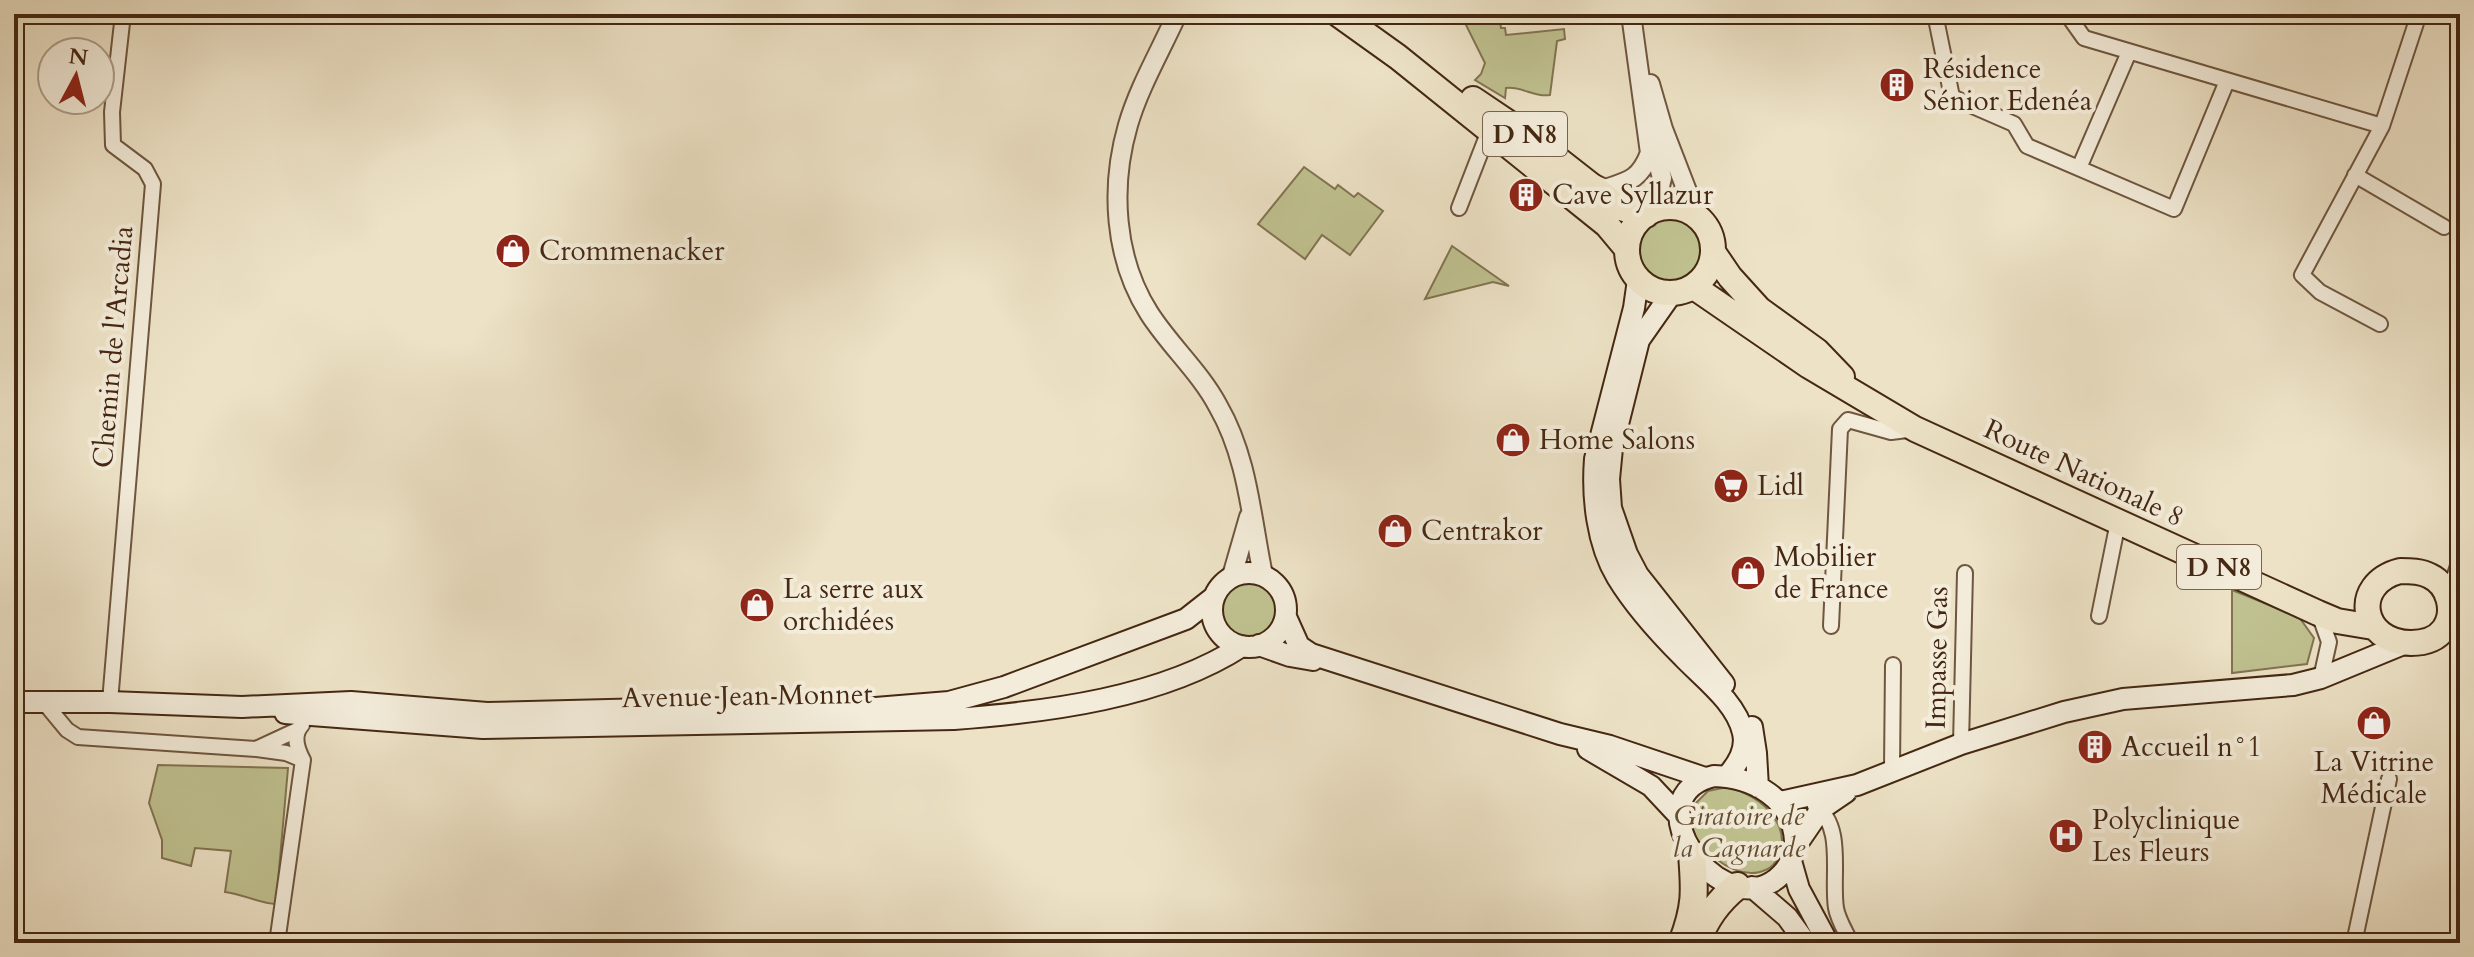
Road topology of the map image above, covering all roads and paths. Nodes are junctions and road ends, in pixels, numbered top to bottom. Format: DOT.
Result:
graph roads {
  1 [pos="123,14"];
  2 [pos="1177,14"];
  3 [pos="1338,14"];
  4 [pos="1631,14"];
  5 [pos="1639,14"];
  6 [pos="1935,14"];
  7 [pos="2067,14"];
  8 [pos="2419,14"];
  9 [pos="2129,52"];
  10 [pos="2227,81"];
  11 [pos="1643,101"];
  12 [pos="1496,124"];
  13 [pos="2382,126"];
  14 [pos="2079,168"];
  15 [pos="2355,175"];
  16 [pos="1586,180"];
  17 [pos="1459,208"];
  18 [pos="1650,213"];
  19 [pos="1697,217"];
  20 [pos="2444,227"];
  21 [pos="1627,249"];
  22 [pos="1713,252"];
  23 [pos="1638,280"];
  24 [pos="1683,290"];
  25 [pos="2380,324"];
  26 [pos="1869,404"];
  27 [pos="1915,429"];
  28 [pos="1251,511"];
  29 [pos="2118,522"];
  30 [pos="2460,564"];
  31 [pos="1965,573"];
  32 [pos="1263,575"];
  33 [pos="2429,575"];
  34 [pos="1232,576"];
  35 [pos="1214,597"];
  36 [pos="2318,613"];
  37 [pos="2453,614"];
  38 [pos="2372,615"];
  39 [pos="2099,616"];
  40 [pos="1286,617"];
  41 [pos="1831,626"];
  42 [pos="2435,638"];
  43 [pos="2460,642"];
  44 [pos="2406,643"];
  45 [pos="1250,646"];
  46 [pos="1334,663"];
  47 [pos="1893,665"];
  48 [pos="2347,666"];
  49 [pos="2321,678"];
  50 [pos="43,701"];
  51 [pos="14,702"];
  52 [pos="110,702"];
  53 [pos="325,702"];
  54 [pos="242,707"];
  55 [pos="303,723"];
  56 [pos="1560,734"];
  57 [pos="1961,744"];
  58 [pos="256,749"];
  59 [pos="303,760"];
  60 [pos="1892,770"];
  61 [pos="1727,776"];
  62 [pos="1705,778"];
  63 [pos="2389,779"];
  64 [pos="1857,785"];
  65 [pos="1758,787"];
  66 [pos="1788,800"];
  67 [pos="1821,809"];
  68 [pos="1680,817"];
  69 [pos="1808,828"];
  70 [pos="1834,840"];
  71 [pos="1692,854"];
  72 [pos="1793,854"];
  73 [pos="1745,887"];
  74 [pos="277,943"];
  75 [pos="1682,943"];
  76 [pos="1696,943"];
  77 [pos="1806,943"];
  78 [pos="1828,943"];
  79 [pos="1851,943"];
  80 [pos="2354,943"];
  1 -- 52 [label="street, Chemin de l'Arcadia"];
  2 -- 28 [label="street"];
  3 -- 12 [label="main road, D N8"];
  4 -- 11 [label="street"];
  5 -- 19 [label="street"];
  6 -- 14 [label="street"];
  7 -- 9 [label="street"];
  8 -- 13 [label="street"];
  9 -- 10 [label="street"];
  9 -- 14 [label="street"];
  10 -- 13 [label="street"];
  10 -- 14 [label="street"];
  11 -- 16 [label="street"];
  11 -- 18 [label="street"];
  12 -- 16 [label="main road, D N8"];
  12 -- 17 [label="street"];
  12 -- 21 [label="main road, D N8"];
  13 -- 15 [label="street"];
  15 -- 20 [label="street"];
  15 -- 25 [label="street"];
  16 -- 18 [label="main road, D N8"];
  18 -- 19 [label="main road"];
  18 -- 21 [label="main road"];
  19 -- 22 [label="main road"];
  21 -- 23 [label="main road"];
  22 -- 24 [label="main road"];
  22 -- 26 [label="main road, Route Nationale 8 / D N8"];
  23 -- 24 [label="main road"];
  23 -- 61 [label="main road"];
  24 -- 26 [label="main road, Route Nationale 8 / D N8"];
  24 -- 65 [label="main road"];
  26 -- 27 [label="main road, Route Nationale 8 / D N8"];
  27 -- 29 [label="main road, Route Nationale 8 / D N8"];
  27 -- 41 [label="street"];
  28 -- 32 [label="street"];
  28 -- 34 [label="street"];
  29 -- 36 [label="main road, Route Nationale 8 / D N8"];
  29 -- 39 [label="street"];
  30 -- 33 [label="street"];
  30 -- 37 [label="street"];
  31 -- 57 [label="street, Impasse Gas"];
  32 -- 34 [label="main road"];
  32 -- 40 [label="main road"];
  33 -- 37 [label="main road"];
  33 -- 38 [label="main road"];
  34 -- 35 [label="main road"];
  35 -- 45 [label="main road"];
  35 -- 53 [label="main road, Avenue Jean Monnet"];
  36 -- 38 [label="main road, Route Nationale 8 / D N8"];
  36 -- 49 [label="street"];
  37 -- 42 [label="main road"];
  38 -- 44 [label="main road"];
  38 -- 48 [label="main road"];
  40 -- 45 [label="main road"];
  40 -- 46 [label="main road"];
  42 -- 43 [label="main road"];
  42 -- 44 [label="main road"];
  44 -- 48 [label="main road"];
  45 -- 46 [label="main road"];
  45 -- 55 [label="main road, Avenue Jean Monnet"];
  46 -- 56 [label="main road"];
  47 -- 60 [label="street"];
  48 -- 49 [label="main road"];
  49 -- 57 [label="main road"];
  50 -- 51 [label="main road, Avenue Jean Monnet"];
  50 -- 52 [label="main road, Avenue Jean Monnet"];
  50 -- 58 [label="street"];
  52 -- 54 [label="main road, Avenue Jean Monnet"];
  53 -- 54 [label="main road, Avenue Jean Monnet"];
  53 -- 55 [label="street"];
  54 -- 55 [label="main road, Avenue Jean Monnet"];
  55 -- 58 [label="street"];
  55 -- 59 [label="street"];
  56 -- 62 [label="main road"];
  56 -- 68 [label="main road"];
  57 -- 60 [label="main road"];
  58 -- 59 [label="street"];
  59 -- 74 [label="street"];
  60 -- 64 [label="main road"];
  61 -- 62 [label="main road"];
  61 -- 65 [label="main road"];
  62 -- 68 [label="main road"];
  63 -- 80 [label="street"];
  64 -- 66 [label="main road"];
  64 -- 67 [label="main road"];
  65 -- 66 [label="main road"];
  66 -- 67 [label="street"];
  66 -- 72 [label="main road"];
  67 -- 69 [label="main road"];
  67 -- 70 [label="street"];
  68 -- 71 [label="main road"];
  69 -- 70 [label="street"];
  69 -- 72 [label="main road"];
  70 -- 79 [label="street"];
  71 -- 73 [label="main road"];
  71 -- 75 [label="highway"];
  72 -- 73 [label="main road"];
  72 -- 78 [label="main road"];
  73 -- 76 [label="highway"];
  73 -- 77 [label="main road"];
}
